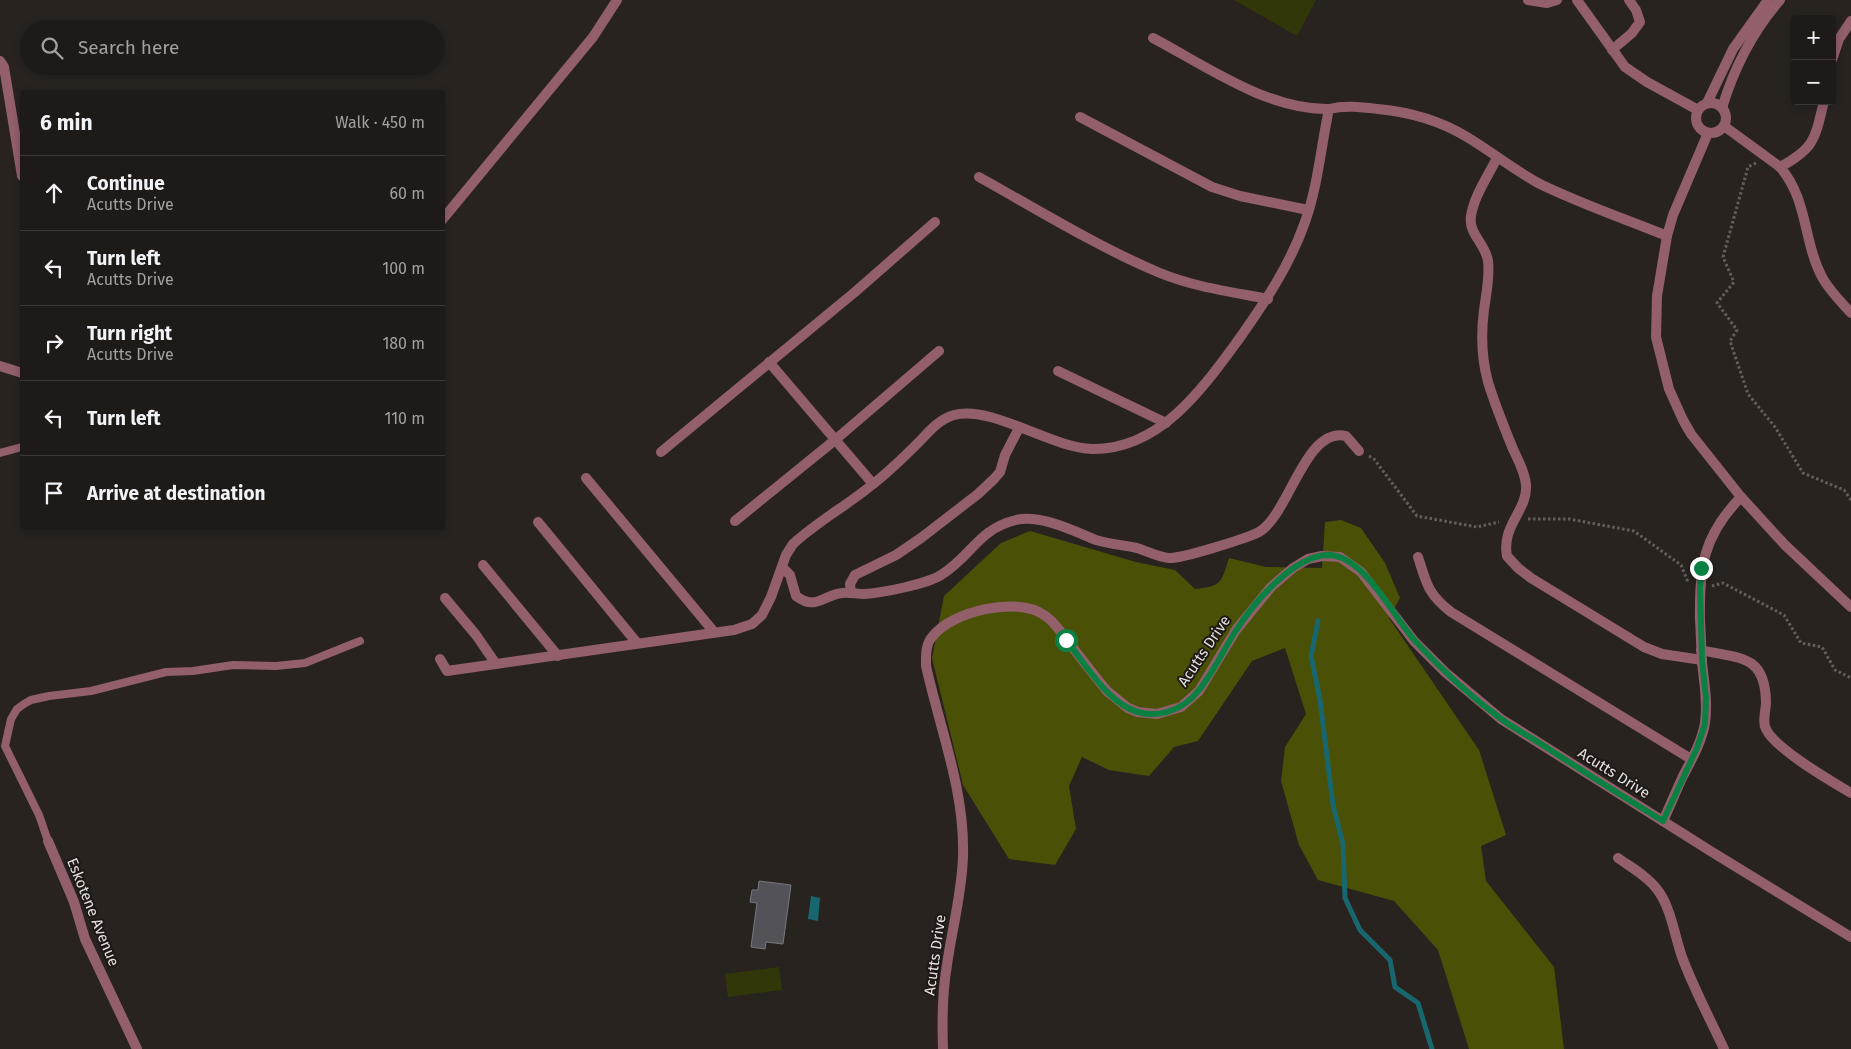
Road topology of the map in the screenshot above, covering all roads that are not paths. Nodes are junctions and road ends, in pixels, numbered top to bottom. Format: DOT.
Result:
graph roads {
  1 [pos="617,0"];
  2 [pos="1528,0"];
  3 [pos="1557,0"];
  4 [pos="1577,0"];
  5 [pos="1629,0"];
  6 [pos="1768,0"];
  7 [pos="1780,0"];
  8 [pos="1851,21"];
  9 [pos="1152,38"];
  10 [pos="1836,48"];
  11 [pos="1612,50"];
  12 [pos="0,60"];
  13 [pos="1707,103"];
  14 [pos="1823,105"];
  15 [pos="1722,108"];
  16 [pos="1329,109"];
  17 [pos="1698,110"];
  18 [pos="1080,117"];
  19 [pos="1724,126"];
  20 [pos="1708,133"];
  21 [pos="1497,158"];
  22 [pos="20,164"];
  23 [pos="1780,167"];
  24 [pos="979,177"];
  25 [pos="1308,210"];
  26 [pos="445,216"];
  27 [pos="935,222"];
  28 [pos="1667,236"];
  29 [pos="1268,299"];
  30 [pos="1851,313"];
  31 [pos="939,351"];
  32 [pos="769,362"];
  33 [pos="0,366"];
  34 [pos="1058,371"];
  35 [pos="20,373"];
  36 [pos="1166,423"];
  37 [pos="1019,428"];
  38 [pos="835,440"];
  39 [pos="20,448"];
  40 [pos="1360,450"];
  41 [pos="661,452"];
  42 [pos="0,453"];
  43 [pos="586,478"];
  44 [pos="874,484"];
  45 [pos="1740,497"];
  46 [pos="735,521"];
  47 [pos="538,522"];
  48 [pos="1418,557"];
  49 [pos="483,565"];
  50 [pos="782,567"];
  51 [pos="851,593"];
  52 [pos="445,598"];
  53 [pos="1851,607"];
  54 [pos="714,632"];
  55 [pos="360,641"];
  56 [pos="638,643"];
  57 [pos="1702,655"];
  58 [pos="558,656"];
  59 [pos="440,659"];
  60 [pos="496,664"];
  61 [pos="1692,759"];
  62 [pos="1851,794"];
  63 [pos="1663,821"];
  64 [pos="48,841"];
  65 [pos="1618,858"];
  66 [pos="1851,937"];
  67 [pos="137,1049"];
  68 [pos="944,1049"];
  69 [pos="1724,1049"];
  1 -- 26 [label="street"];
  2 -- 3 [label="street"];
  4 -- 11 [label="street"];
  5 -- 11 [label="street"];
  6 -- 13 [label="street"];
  7 -- 15 [label="street"];
  8 -- 10 [label="street"];
  9 -- 16 [label="street"];
  11 -- 17 [label="street"];
  12 -- 22 [label="street"];
  13 -- 15 [label="street"];
  13 -- 17 [label="street"];
  14 -- 23 [label="street"];
  15 -- 19 [label="street"];
  16 -- 21 [label="street"];
  16 -- 25 [label="street"];
  17 -- 20 [label="street"];
  18 -- 25 [label="street"];
  19 -- 20 [label="street"];
  19 -- 23 [label="street"];
  20 -- 28 [label="street"];
  21 -- 28 [label="street"];
  21 -- 57 [label="street"];
  23 -- 30 [label="street"];
  24 -- 29 [label="street"];
  25 -- 29 [label="street"];
  27 -- 32 [label="street"];
  28 -- 45 [label="street"];
  29 -- 36 [label="street"];
  31 -- 38 [label="street"];
  32 -- 38 [label="street"];
  32 -- 41 [label="street"];
  33 -- 35 [label="street"];
  34 -- 36 [label="street"];
  36 -- 37 [label="street"];
  37 -- 44 [label="street"];
  37 -- 51 [label="street"];
  38 -- 44 [label="street"];
  38 -- 46 [label="street"];
  39 -- 42 [label="lane"];
  40 -- 51 [label="street"];
  43 -- 54 [label="street"];
  44 -- 50 [label="street"];
  45 -- 53 [label="street"];
  45 -- 57 [label="street"];
  47 -- 56 [label="street"];
  48 -- 61 [label="street"];
  49 -- 58 [label="street"];
  50 -- 51 [label="street"];
  50 -- 54 [label="street"];
  52 -- 60 [label="street"];
  54 -- 56 [label="street"];
  55 -- 64 [label="lane"];
  56 -- 58 [label="street"];
  57 -- 61 [label="street"];
  57 -- 62 [label="street"];
  58 -- 60 [label="street"];
  59 -- 60 [label="street"];
  61 -- 63 [label="street"];
  63 -- 66 [label="street, Acutts Drive"];
  63 -- 68 [label="street, Acutts Drive"];
  64 -- 67 [label="street, Eskotene Avenue"];
  65 -- 69 [label="street"];
}
